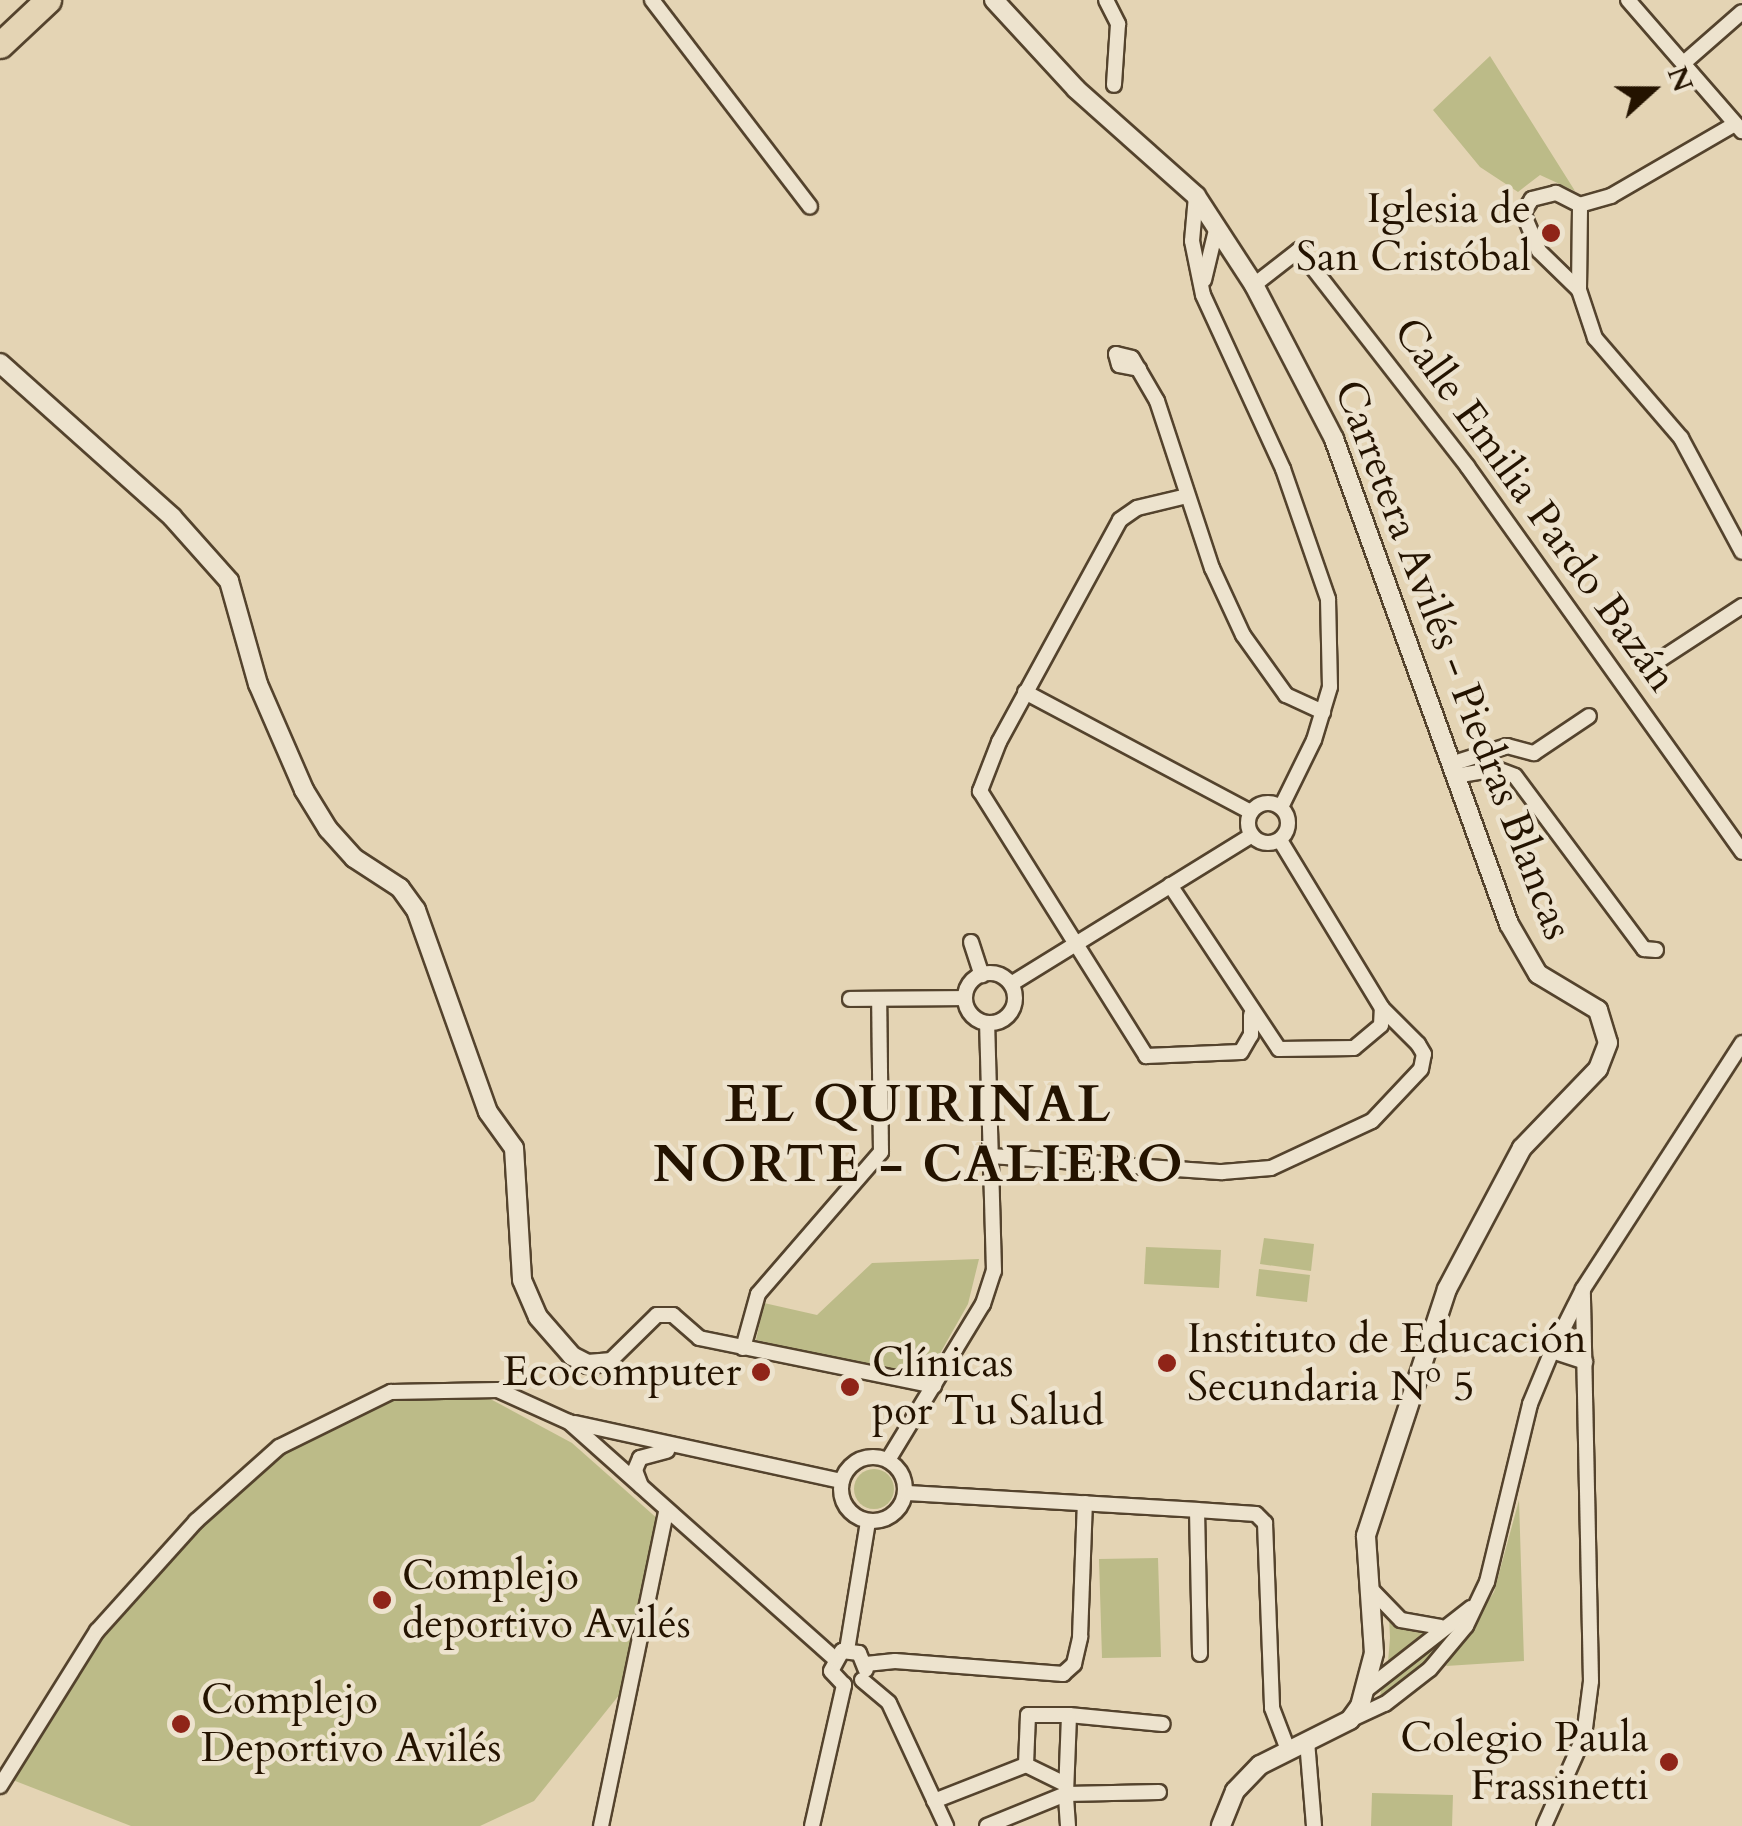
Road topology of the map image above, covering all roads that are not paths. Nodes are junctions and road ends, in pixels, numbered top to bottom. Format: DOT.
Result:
graph roads {
  1 [pos="48,0"];
  2 [pos="652,0"];
  3 [pos="994,0"];
  4 [pos="1106,0"];
  5 [pos="1628,0"];
  6 [pos="1742,12"];
  7 [pos="0,45"];
  8 [pos="1686,61"];
  9 [pos="1114,85"];
  10 [pos="1738,127"];
  11 [pos="1196,196"];
  12 [pos="1580,205"];
  13 [pos="810,207"];
  14 [pos="1217,226"];
  15 [pos="1197,251"];
  16 [pos="1238,259"];
  17 [pos="1254,284"];
  18 [pos="1579,290"];
  19 [pos="0,363"];
  20 [pos="1138,369"];
  21 [pos="1187,496"];
  22 [pos="1742,552"];
  23 [pos="1742,606"];
  24 [pos="1656,663"];
  25 [pos="1025,692"];
  26 [pos="1323,712"];
  27 [pos="1589,716"];
  28 [pos="1453,770"];
  29 [pos="1280,807"];
  30 [pos="1251,812"];
  31 [pos="1252,835"];
  32 [pos="1280,840"];
  33 [pos="1742,852"];
  34 [pos="1170,885"];
  35 [pos="970,942"];
  36 [pos="1076,944"];
  37 [pos="1656,950"];
  38 [pos="982,974"];
  39 [pos="1011,984"];
  40 [pos="965,998"];
  41 [pos="850,999"];
  42 [pos="879,999"];
  43 [pos="1382,1008"];
  44 [pos="1250,1014"];
  45 [pos="987,1024"];
  46 [pos="1742,1043"];
  47 [pos="990,1156"];
  48 [pos="1583,1289"];
  49 [pos="743,1348"];
  50 [pos="1552,1351"];
  51 [pos="609,1362"];
  52 [pos="1586,1362"];
  53 [pos="934,1386"];
  54 [pos="569,1422"];
  55 [pos="677,1450"];
  56 [pos="888,1460"];
  57 [pos="842,1481"];
  58 [pos="641,1487"];
  59 [pos="906,1492"];
  60 [pos="1085,1502"];
  61 [pos="1196,1510"];
  62 [pos="666,1511"];
  63 [pos="868,1522"];
  64 [pos="1369,1587"];
  65 [pos="1475,1604"];
  66 [pos="1446,1626"];
  67 [pos="840,1654"];
  68 [pos="1200,1654"];
  69 [pos="866,1664"];
  70 [pos="862,1680"];
  71 [pos="844,1685"];
  72 [pos="1366,1690"];
  73 [pos="1068,1716"];
  74 [pos="1350,1720"];
  75 [pos="1163,1724"];
  76 [pos="1307,1740"];
  77 [pos="1288,1750"];
  78 [pos="1026,1766"];
  79 [pos="0,1786"];
  80 [pos="1066,1789"];
  81 [pos="1158,1792"];
  82 [pos="934,1801"];
  83 [pos="601,1826"];
  84 [pos="812,1826"];
  85 [pos="946,1826"];
  86 [pos="988,1826"];
  87 [pos="1068,1826"];
  88 [pos="1221,1826"];
  89 [pos="1314,1826"];
  90 [pos="1544,1826"];
  1 -- 7 [label="highway"];
  2 -- 13 [label="street"];
  3 -- 11 [label="street, Carretera Avilés - Piedras Blancas"];
  4 -- 9 [label="street"];
  5 -- 8 [label="street"];
  6 -- 8 [label="street"];
  8 -- 10 [label="street"];
  10 -- 12 [label="street"];
  11 -- 14 [label="street, Carretera Avilés - Piedras Blancas"];
  11 -- 15 [label="street"];
  12 -- 18 [label="street"];
  12 -- 18 [label="street"];
  14 -- 15 [label="street"];
  14 -- 16 [label="street, Carretera Avilés - Piedras Blancas"];
  15 -- 16 [label="street"];
  15 -- 26 [label="street"];
  16 -- 17 [label="street, Carretera Avilés - Piedras Blancas"];
  17 -- 28 [label="street, Carretera Avilés - Piedras Blancas"];
  17 -- 33 [label="street, Calle Emilia Pardo Bazán"];
  18 -- 22 [label="street"];
  19 -- 51 [label="street"];
  20 -- 21 [label="street"];
  21 -- 25 [label="street"];
  21 -- 26 [label="street"];
  23 -- 24 [label="street"];
  25 -- 30 [label="street"];
  25 -- 36 [label="street"];
  26 -- 29 [label="street"];
  27 -- 28 [label="street"];
  28 -- 37 [label="street"];
  28 -- 64 [label="street, Carretera Avilés - Piedras Blancas"];
  29 -- 30 [label="street"];
  29 -- 32 [label="street"];
  30 -- 31 [label="street"];
  31 -- 32 [label="street"];
  31 -- 34 [label="street"];
  32 -- 43 [label="street"];
  34 -- 36 [label="street"];
  34 -- 44 [label="street"];
  35 -- 38 [label="street"];
  36 -- 39 [label="street"];
  36 -- 44 [label="street"];
  38 -- 39 [label="street"];
  38 -- 40 [label="street"];
  39 -- 45 [label="street"];
  40 -- 42 [label="street"];
  40 -- 45 [label="street"];
  41 -- 42 [label="street"];
  42 -- 49 [label="street"];
  43 -- 44 [label="street"];
  43 -- 47 [label="street"];
  45 -- 47 [label="street"];
  46 -- 48 [label="street"];
  47 -- 53 [label="street"];
  48 -- 50 [label="street"];
  48 -- 52 [label="street"];
  49 -- 51 [label="street"];
  49 -- 53 [label="street"];
  50 -- 52 [label="street"];
  50 -- 65 [label="street"];
  52 -- 90 [label="street"];
  53 -- 56 [label="street"];
  54 -- 55 [label="street"];
  54 -- 58 [label="street"];
  54 -- 79 [label="street"];
  55 -- 57 [label="street"];
  55 -- 58 [label="street"];
  56 -- 57 [label="street"];
  56 -- 59 [label="street"];
  57 -- 63 [label="street"];
  58 -- 62 [label="street"];
  59 -- 60 [label="street"];
  59 -- 63 [label="street"];
  60 -- 61 [label="street"];
  60 -- 69 [label="street"];
  61 -- 68 [label="street"];
  61 -- 77 [label="street"];
  62 -- 67 [label="street"];
  62 -- 83 [label="street"];
  63 -- 67 [label="street"];
  64 -- 66 [label="street"];
  64 -- 72 [label="street, Carretera Avilés - Piedras Blancas"];
  65 -- 66 [label="street"];
  65 -- 74 [label="street"];
  66 -- 72 [label="street"];
  67 -- 69 [label="street"];
  67 -- 71 [label="street"];
  69 -- 70 [label="street"];
  70 -- 71 [label="street"];
  70 -- 82 [label="street"];
  71 -- 84 [label="street"];
  72 -- 74 [label="street, Carretera Avilés - Piedras Blancas"];
  73 -- 75 [label="street"];
  73 -- 78 [label="street"];
  73 -- 80 [label="street"];
  74 -- 76 [label="street"];
  76 -- 77 [label="street"];
  76 -- 89 [label="street"];
  77 -- 88 [label="street"];
  78 -- 80 [label="street"];
  78 -- 82 [label="street"];
  80 -- 81 [label="street"];
  80 -- 86 [label="street"];
  80 -- 87 [label="street"];
  82 -- 85 [label="street"];
}
